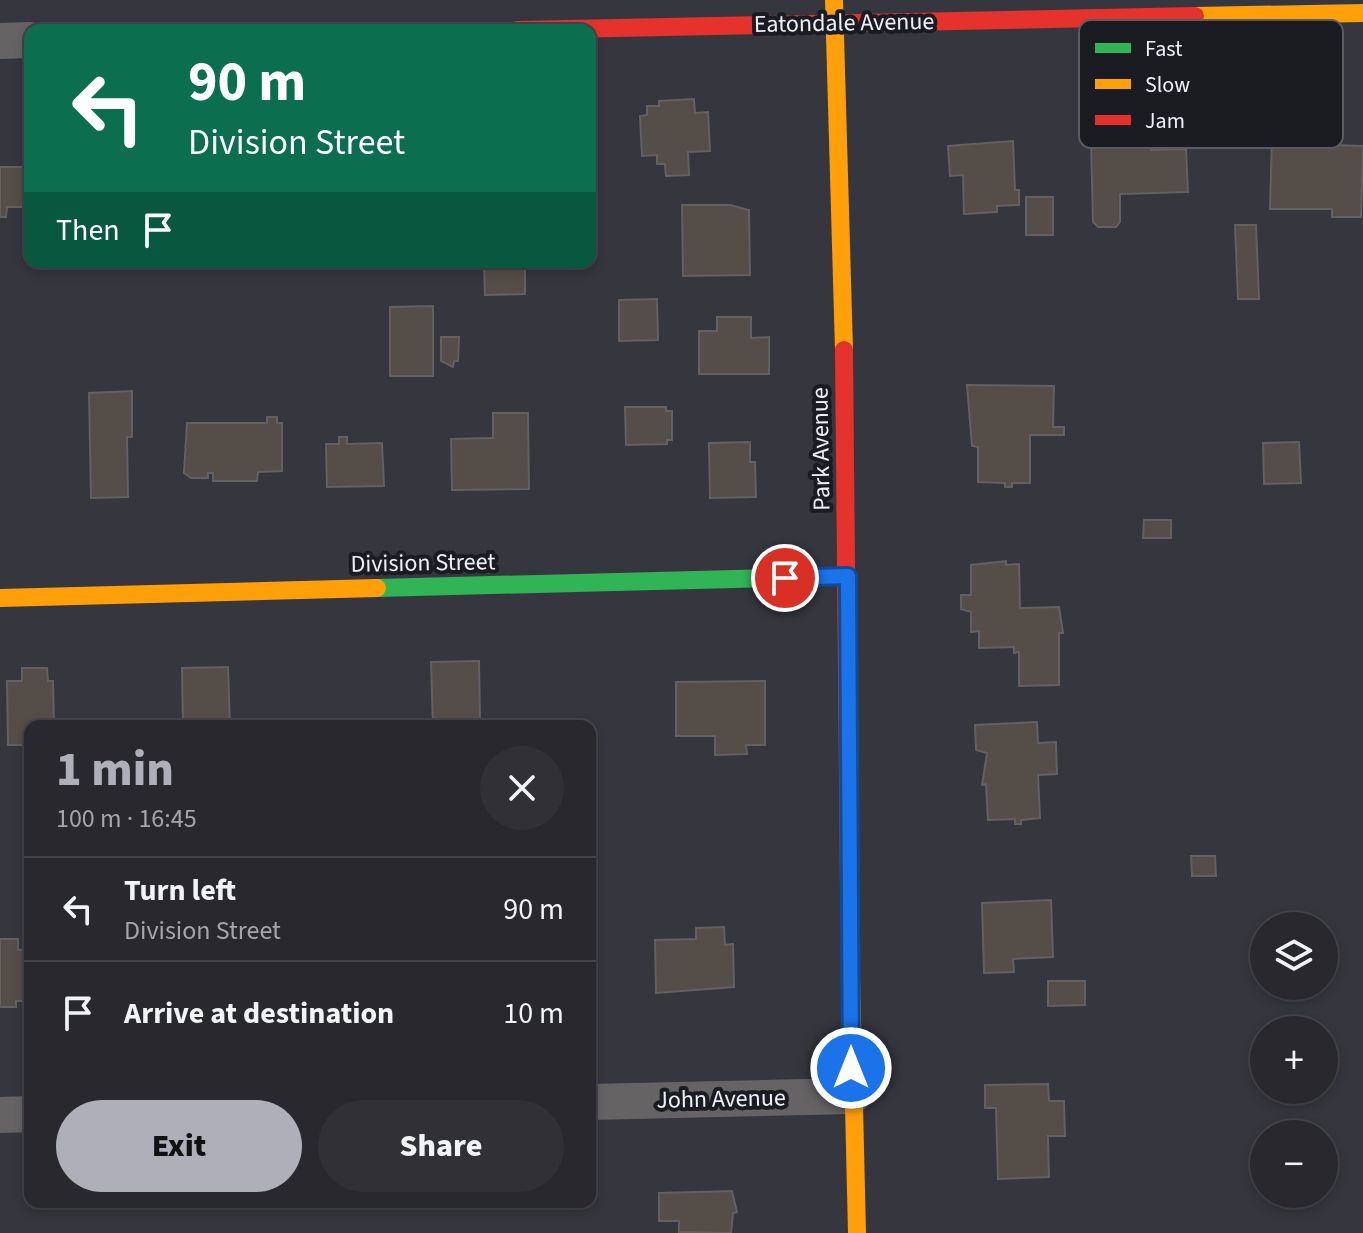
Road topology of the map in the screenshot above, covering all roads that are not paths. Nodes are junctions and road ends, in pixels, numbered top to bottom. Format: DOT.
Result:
graph roads {
  1 [pos="834,0"];
  2 [pos="1363,13"];
  3 [pos="835,23"];
  4 [pos="596,28"];
  5 [pos="24,40"];
  6 [pos="0,41"];
  7 [pos="848,576"];
  8 [pos="0,598"];
  9 [pos="852,1096"];
  10 [pos="596,1102"];
  11 [pos="24,1114"];
  12 [pos="0,1115"];
  13 [pos="857,1233"];
  1 -- 3 [label="street, Park Avenue"];
  2 -- 3 [label="street, Eatondale Avenue"];
  3 -- 4 [label="street, Eatondale Avenue"];
  3 -- 7 [label="street, Park Avenue"];
  5 -- 6 [label="street"];
  7 -- 8 [label="street, Division Street"];
  7 -- 9 [label="street, Park Avenue"];
  9 -- 10 [label="street, John Avenue"];
  9 -- 13 [label="street, Park Avenue"];
  11 -- 12 [label="street"];
}
